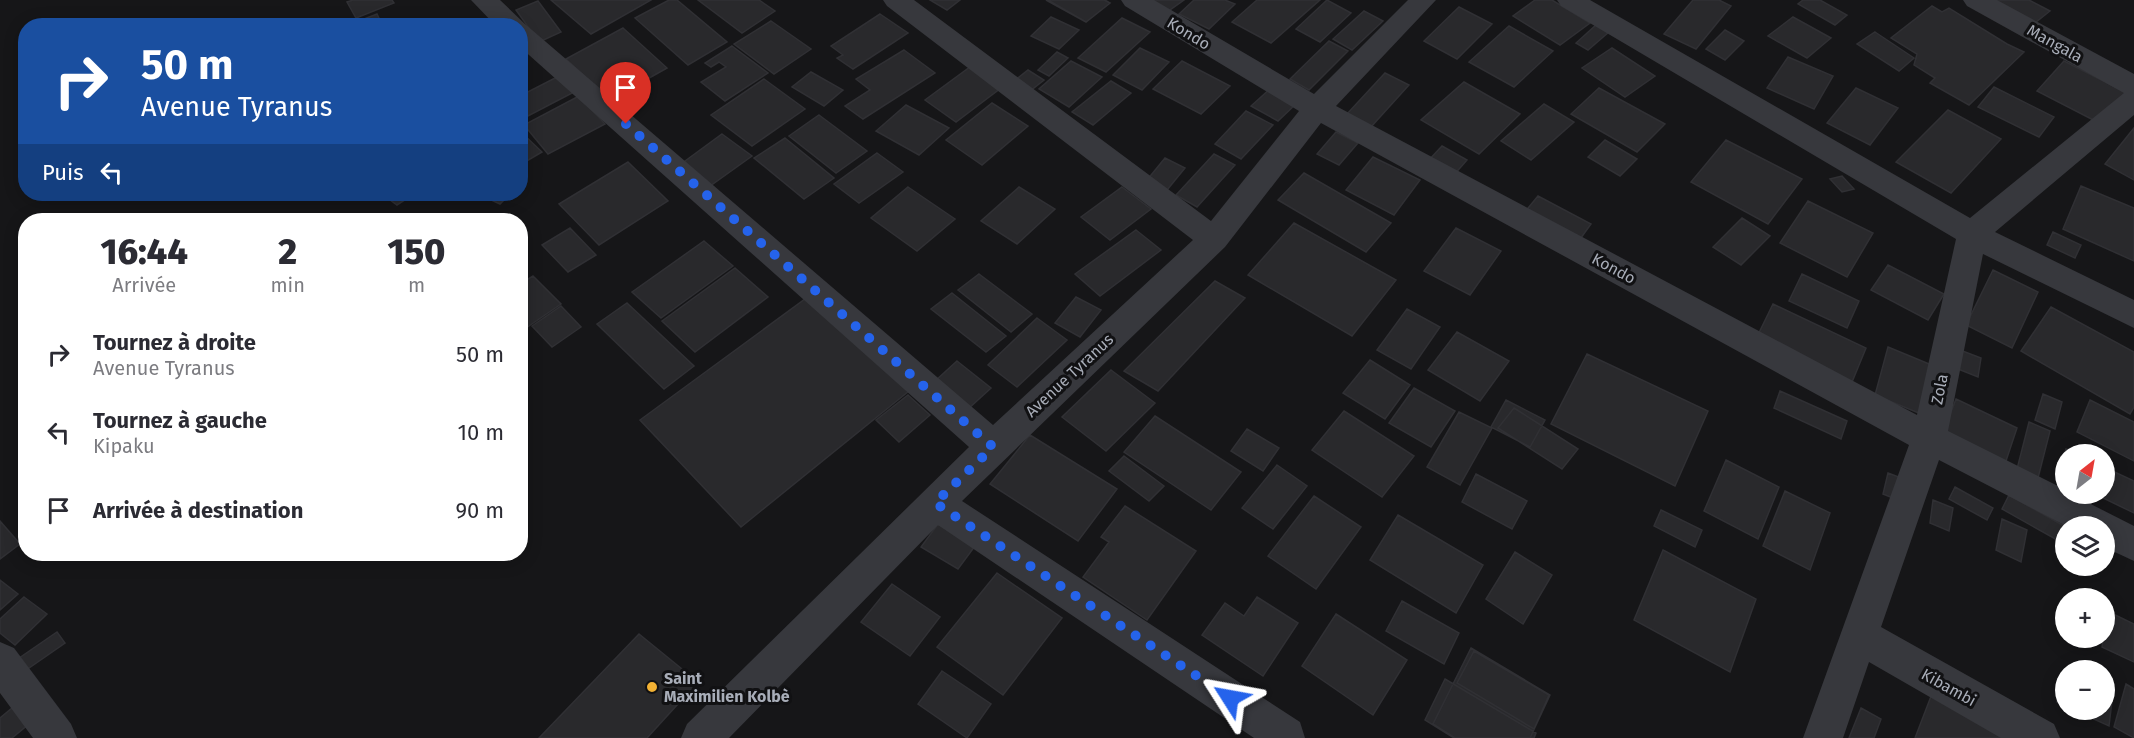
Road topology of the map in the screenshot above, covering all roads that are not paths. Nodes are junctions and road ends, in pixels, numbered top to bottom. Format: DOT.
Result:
graph roads {
  1 [pos="484,0"];
  2 [pos="896,0"];
  3 [pos="1134,0"];
  4 [pos="1423,0"];
  5 [pos="1570,0"];
  6 [pos="1976,0"];
  7 [pos="504,18"];
  8 [pos="528,39"];
  9 [pos="2134,86"];
  10 [pos="2134,100"];
  11 [pos="1317,108"];
  12 [pos="1972,234"];
  13 [pos="1214,239"];
  14 [pos="2134,315"];
  15 [pos="1929,438"];
  16 [pos="993,447"];
  17 [pos="935,503"];
  18 [pos="2081,516"];
  19 [pos="2115,534"];
  20 [pos="2134,544"];
  21 [pos="1858,635"];
  22 [pos="0,661"];
  23 [pos="57,738"];
  24 [pos="701,738"];
  25 [pos="1285,738"];
  26 [pos="1823,738"];
  27 [pos="2040,738"];
  1 -- 7 [label="street"];
  2 -- 13 [label="street"];
  3 -- 11 [label="street, Kondo"];
  4 -- 11 [label="street, Avenue Tyranus"];
  5 -- 12 [label="street"];
  6 -- 9 [label="street, Mangala"];
  8 -- 16 [label="street"];
  10 -- 12 [label="street"];
  11 -- 13 [label="street, Avenue Tyranus"];
  11 -- 15 [label="street, Kondo"];
  12 -- 14 [label="street"];
  12 -- 15 [label="street, Zola"];
  13 -- 16 [label="street, Avenue Tyranus"];
  15 -- 18 [label="street, Kondo"];
  15 -- 21 [label="street, Zola"];
  16 -- 17 [label="street, Avenue Tyranus"];
  17 -- 24 [label="street, Avenue Tyranus"];
  17 -- 25 [label="street"];
  19 -- 20 [label="street"];
  21 -- 26 [label="street, Zola"];
  21 -- 27 [label="street, Kibambi"];
  22 -- 23 [label="street"];
}
